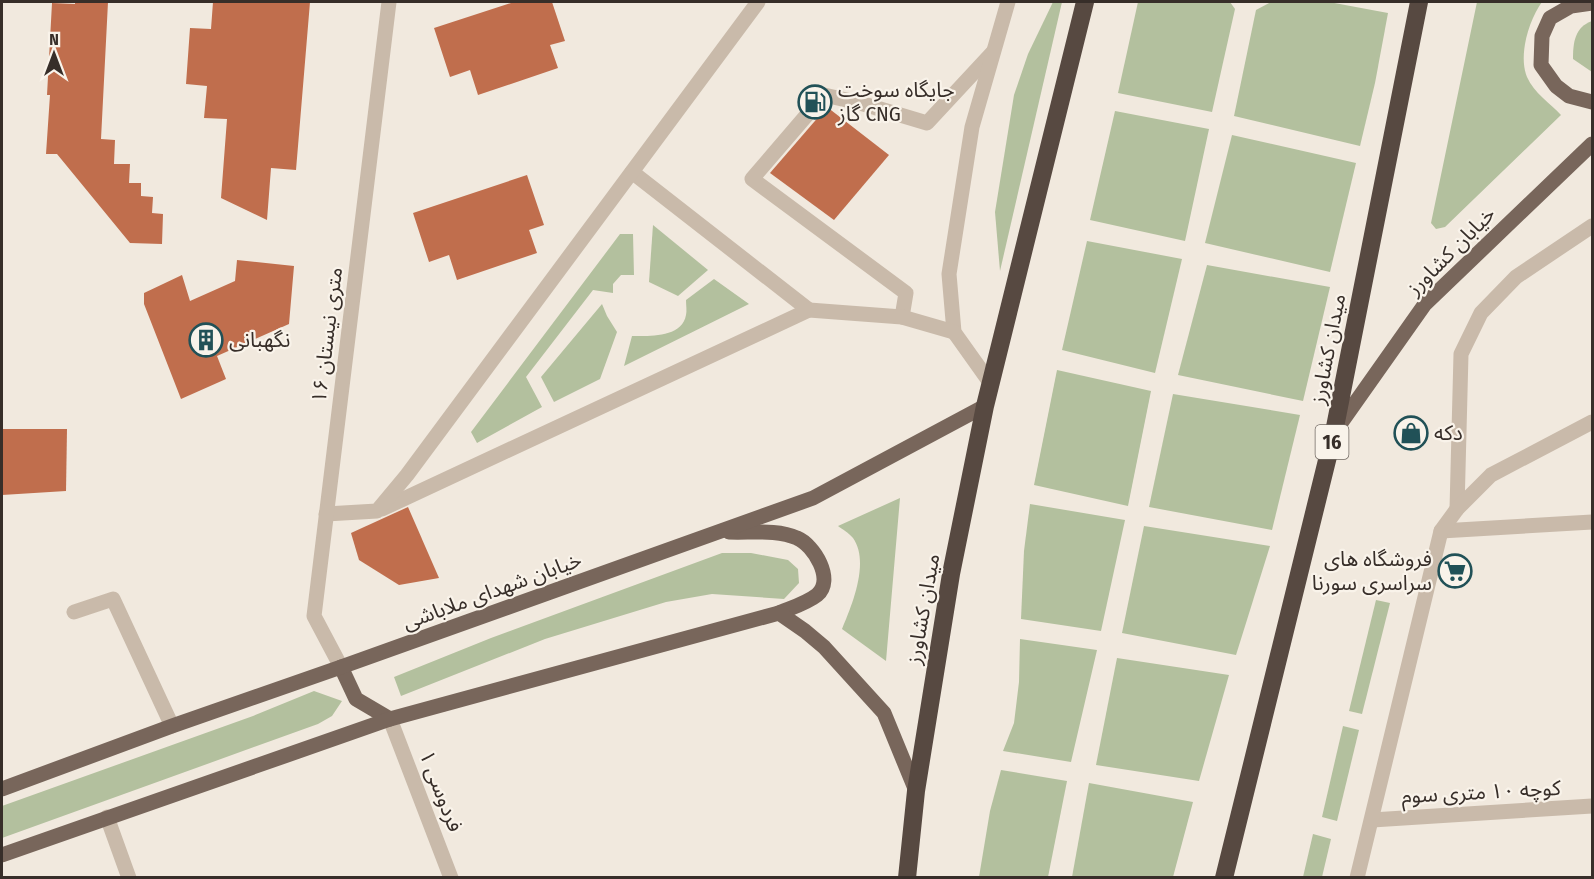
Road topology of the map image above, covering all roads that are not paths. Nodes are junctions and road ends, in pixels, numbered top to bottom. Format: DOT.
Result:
graph roads {
  1 [pos="389,2"];
  2 [pos="758,2"];
  3 [pos="1008,2"];
  4 [pos="1085,2"];
  5 [pos="1419,2"];
  6 [pos="1593,3"];
  7 [pos="993,52"];
  8 [pos="1593,102"];
  9 [pos="1593,144"];
  10 [pos="632,172"];
  11 [pos="1593,226"];
  12 [pos="809,310"];
  13 [pos="902,317"];
  14 [pos="954,332"];
  15 [pos="991,384"];
  16 [pos="985,406"];
  17 [pos="1593,422"];
  18 [pos="1334,432"];
  19 [pos="1456,509"];
  20 [pos="377,511"];
  21 [pos="326,514"];
  22 [pos="1593,522"];
  23 [pos="1441,531"];
  24 [pos="720,532"];
  25 [pos="74,612"];
  26 [pos="780,613"];
  27 [pos="341,668"];
  28 [pos="390,719"];
  29 [pos="172,726"];
  30 [pos="2,789"];
  31 [pos="916,791"];
  32 [pos="1593,806"];
  33 [pos="107,817"];
  34 [pos="1372,820"];
  35 [pos="2,855"];
  36 [pos="129,878"];
  37 [pos="452,878"];
  38 [pos="907,878"];
  39 [pos="1224,878"];
  40 [pos="1357,878"];
  1 -- 21 [label="street, ۱۶ متری نیستان"];
  2 -- 10 [label="street"];
  3 -- 7 [label="street"];
  4 -- 15 [label="highway, میدان کشاورز"];
  5 -- 18 [label="highway, میدان کشاورز / 16"];
  6 -- 8 [label="main road"];
  7 -- 13 [label="street"];
  7 -- 14 [label="street"];
  9 -- 18 [label="main road, خیابان کشاورز"];
  10 -- 12 [label="street"];
  10 -- 20 [label="street"];
  11 -- 19 [label="street"];
  12 -- 13 [label="street"];
  12 -- 20 [label="street"];
  13 -- 14 [label="street"];
  14 -- 15 [label="street"];
  15 -- 16 [label="highway, میدان کشاورز"];
  16 -- 24 [label="main road, خیابان شهدای ملاباشی"];
  16 -- 31 [label="highway, میدان کشاورز"];
  17 -- 19 [label="street"];
  18 -- 39 [label="highway, میدان کشاورز / 16"];
  19 -- 23 [label="street"];
  20 -- 21 [label="street"];
  21 -- 27 [label="street, ۱۶ متری نیستان"];
  22 -- 23 [label="street"];
  23 -- 34 [label="street"];
  24 -- 26 [label="main road"];
  24 -- 27 [label="main road, خیابان شهدای ملاباشی"];
  25 -- 29 [label="street"];
  26 -- 28 [label="main road"];
  26 -- 31 [label="main road"];
  27 -- 28 [label="main road"];
  27 -- 29 [label="main road, خیابان شهدای ملاباشی"];
  28 -- 33 [label="main road"];
  28 -- 37 [label="street, فردوسی ۱"];
  29 -- 30 [label="main road, خیابان شهدای ملاباشی"];
  31 -- 38 [label="highway, میدان کشاورز"];
  32 -- 34 [label="street, کوچه ۱۰ متری سوم"];
  33 -- 35 [label="main road"];
  33 -- 36 [label="street"];
  34 -- 40 [label="street"];
}
